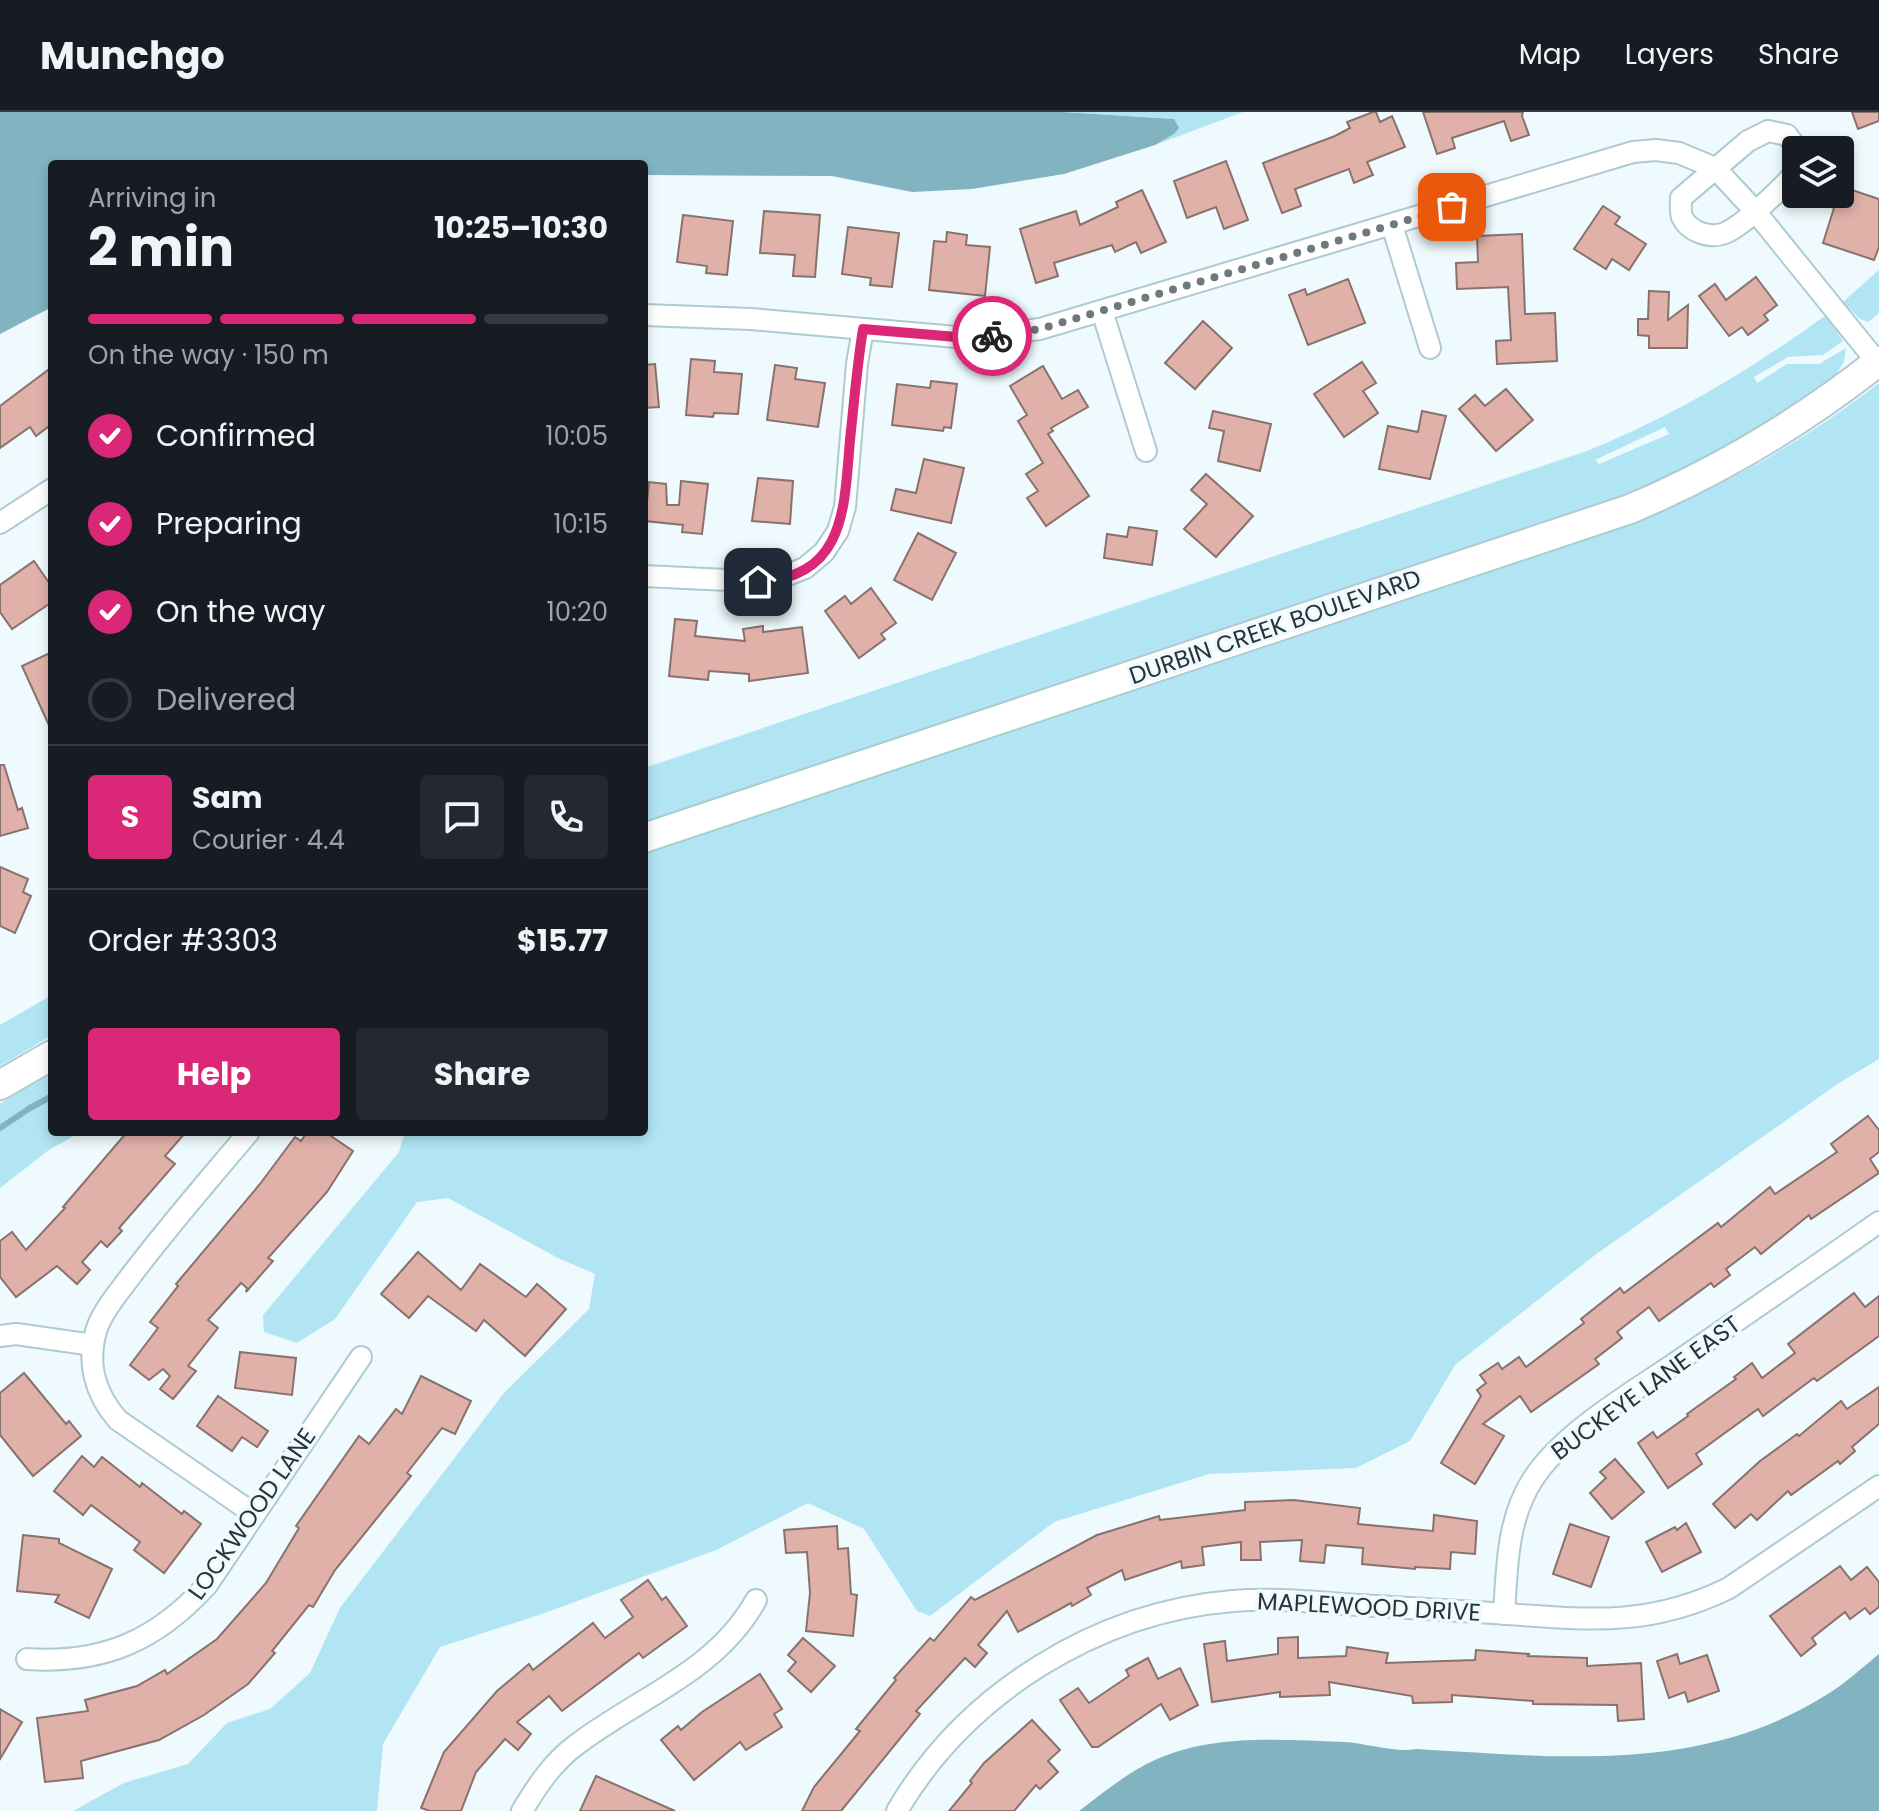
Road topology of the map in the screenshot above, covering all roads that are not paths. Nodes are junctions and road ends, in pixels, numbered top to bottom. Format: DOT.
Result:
graph roads {
  1 [pos="1788,136"];
  2 [pos="1715,168"];
  3 [pos="1782,189"];
  4 [pos="1755,211"];
  5 [pos="1392,225"];
  6 [pos="1102,311"];
  7 [pos="648,315"];
  8 [pos="863,329"];
  9 [pos="1430,348"];
  10 [pos="1878,362"];
  11 [pos="1146,451"];
  12 [pos="48,492"];
  13 [pos="0,523"];
  14 [pos="648,576"];
  15 [pos="648,837"];
  16 [pos="48,1057"];
  17 [pos="0,1085"];
  18 [pos="246,1136"];
  19 [pos="1879,1222"];
  20 [pos="0,1336"];
  21 [pos="93,1345"];
  22 [pos="361,1357"];
  23 [pos="1879,1486"];
  24 [pos="254,1514"];
  25 [pos="756,1600"];
  26 [pos="1504,1614"];
  27 [pos="27,1659"];
  28 [pos="522,1811"];
  29 [pos="897,1811"];
  1 -- 2 [label="street"];
  2 -- 4 [label="street"];
  2 -- 4 [label="street"];
  2 -- 5 [label="street"];
  3 -- 4 [label="street"];
  4 -- 10 [label="street"];
  5 -- 6 [label="street"];
  5 -- 9 [label="street"];
  6 -- 8 [label="street"];
  6 -- 11 [label="street"];
  7 -- 8 [label="street"];
  8 -- 14 [label="street"];
  10 -- 15 [label="street, DURBIN CREEK BOULEVARD"];
  12 -- 13 [label="street"];
  16 -- 17 [label="street"];
  18 -- 21 [label="street"];
  19 -- 26 [label="street, BUCKEYE LANE EAST"];
  20 -- 21 [label="street"];
  21 -- 24 [label="street"];
  22 -- 24 [label="street, LOCKWOOD LANE"];
  23 -- 26 [label="street, MAPLEWOOD DRIVE"];
  24 -- 27 [label="street, LOCKWOOD LANE"];
  25 -- 28 [label="street"];
  26 -- 29 [label="street, MAPLEWOOD DRIVE"];
}
